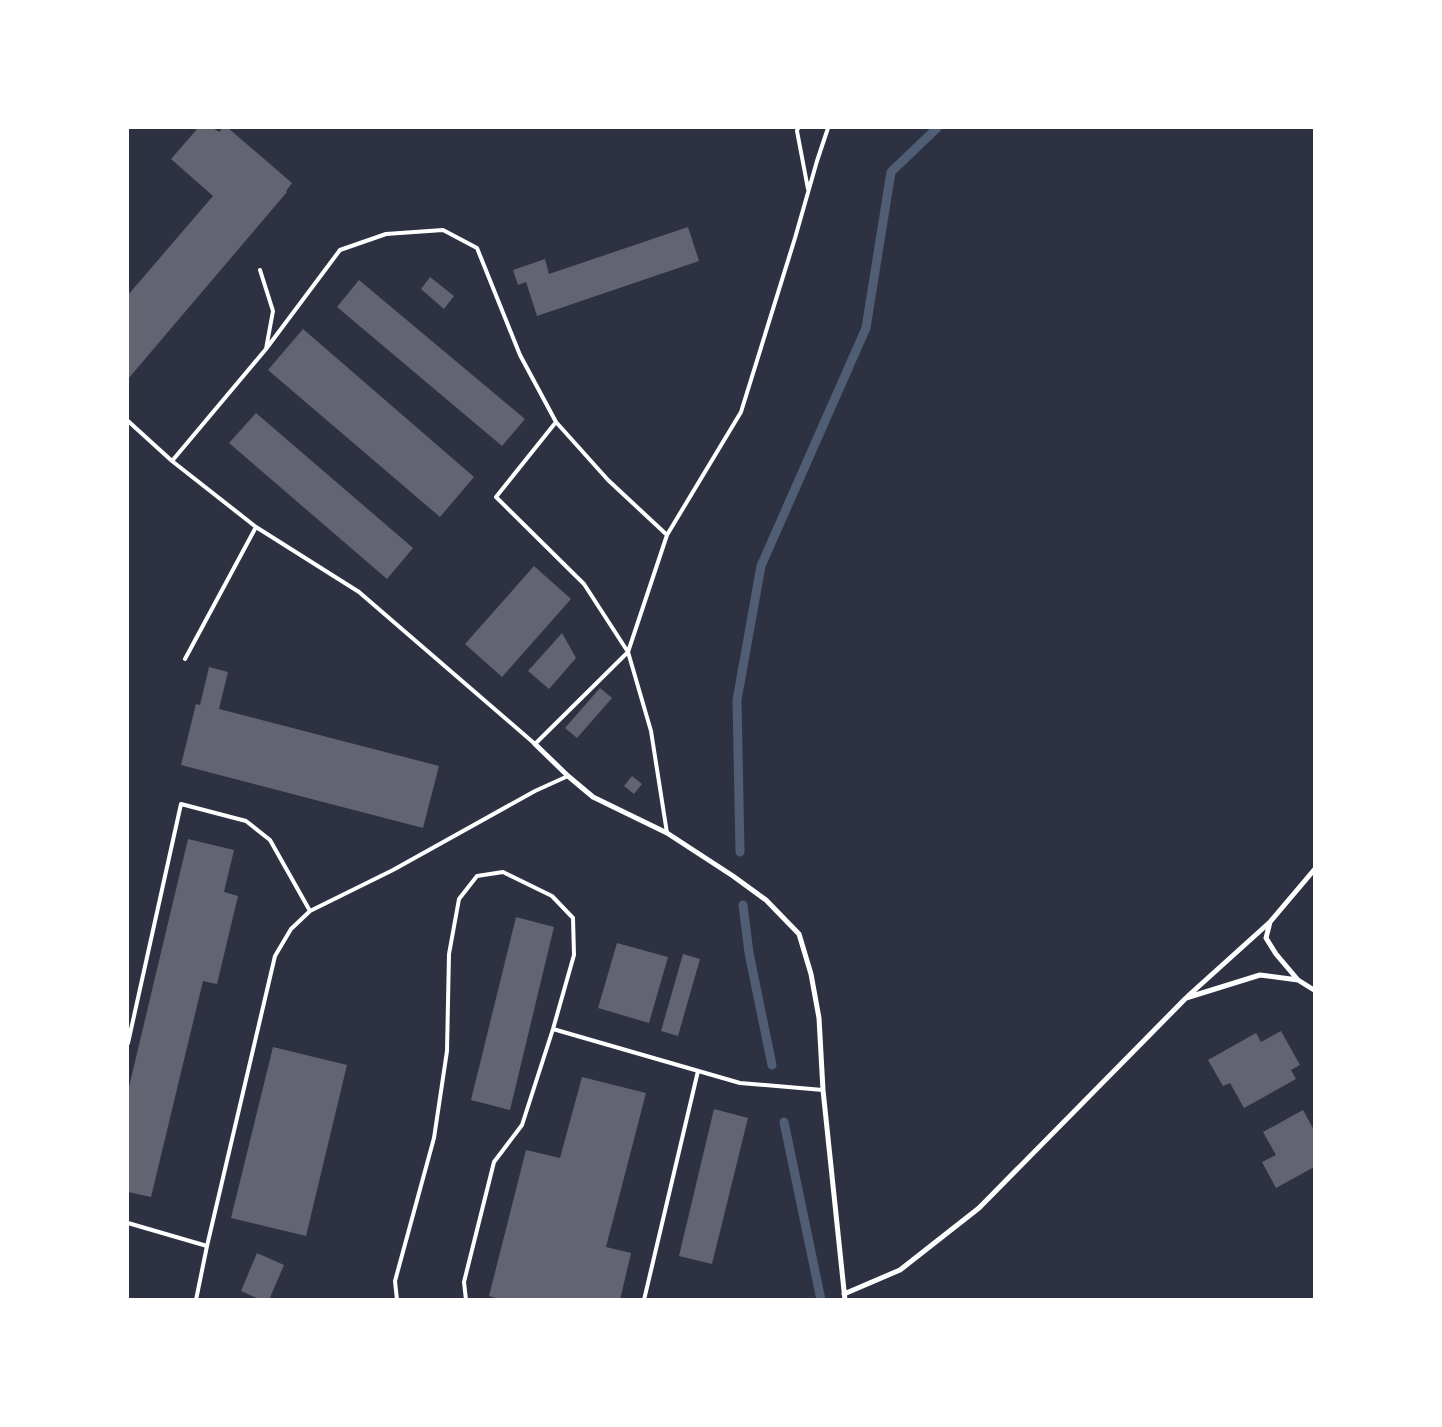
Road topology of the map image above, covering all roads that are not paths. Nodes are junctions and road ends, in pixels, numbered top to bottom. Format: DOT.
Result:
graph roads {
  1 [pos="798,128"];
  2 [pos="828,128"];
  3 [pos="808,190"];
  4 [pos="260,270"];
  5 [pos="266,349"];
  6 [pos="128,421"];
  7 [pos="556,422"];
  8 [pos="172,461"];
  9 [pos="256,527"];
  10 [pos="667,535"];
  11 [pos="628,652"];
  12 [pos="185,659"];
  13 [pos="535,744"];
  14 [pos="568,776"];
  15 [pos="667,833"];
  16 [pos="1314,870"];
  17 [pos="310,911"];
  18 [pos="1270,922"];
  19 [pos="1298,980"];
  20 [pos="1314,990"];
  21 [pos="1186,998"];
  22 [pos="554,1029"];
  23 [pos="128,1043"];
  24 [pos="698,1071"];
  25 [pos="824,1090"];
  26 [pos="128,1223"];
  27 [pos="207,1246"];
  28 [pos="844,1297"];
  29 [pos="196,1300"];
  30 [pos="397,1300"];
  31 [pos="466,1300"];
  32 [pos="644,1300"];
  1 -- 3 [label="lane"];
  2 -- 3 [label="lane"];
  3 -- 10 [label="lane"];
  4 -- 5 [label="lane"];
  5 -- 7 [label="lane"];
  5 -- 8 [label="lane"];
  6 -- 8 [label="lane"];
  7 -- 10 [label="lane"];
  7 -- 11 [label="lane"];
  8 -- 9 [label="lane"];
  9 -- 12 [label="lane"];
  9 -- 13 [label="lane"];
  10 -- 11 [label="lane"];
  11 -- 13 [label="lane"];
  11 -- 15 [label="lane"];
  13 -- 14 [label="street"];
  14 -- 15 [label="street"];
  14 -- 17 [label="lane"];
  15 -- 25 [label="street"];
  16 -- 18 [label="street"];
  17 -- 23 [label="lane"];
  17 -- 27 [label="lane"];
  18 -- 19 [label="street"];
  18 -- 21 [label="street"];
  19 -- 20 [label="street"];
  19 -- 21 [label="street"];
  21 -- 28 [label="street"];
  22 -- 24 [label="lane"];
  22 -- 30 [label="lane"];
  22 -- 31 [label="lane"];
  24 -- 25 [label="lane"];
  24 -- 32 [label="lane"];
  25 -- 28 [label="street"];
  26 -- 27 [label="lane"];
  27 -- 29 [label="lane"];
}
